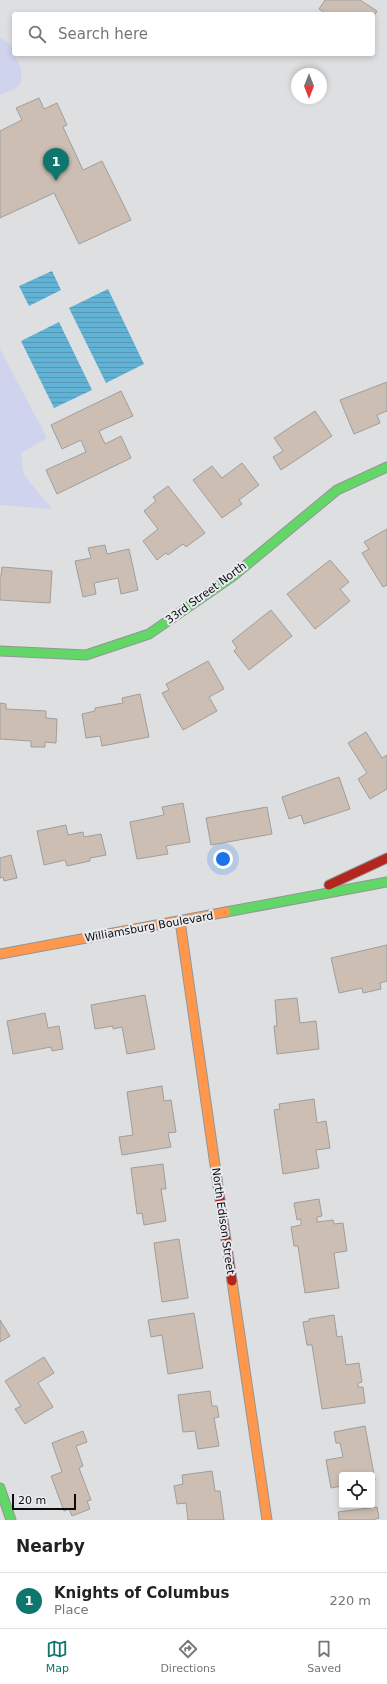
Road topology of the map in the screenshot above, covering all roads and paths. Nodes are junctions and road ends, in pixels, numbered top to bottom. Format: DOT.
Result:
graph roads {
  1 [pos="387,467"];
  2 [pos="0,651"];
  3 [pos="387,858"];
  4 [pos="387,882"];
  5 [pos="297,900"];
  6 [pos="180,921"];
  7 [pos="0,954"];
  8 [pos="0,1488"];
  9 [pos="11,1520"];
  10 [pos="267,1520"];
  1 -- 2 [label="street, 33rd Street North"];
  3 -- 5 [label="street, Williamsburg Boulevard"];
  4 -- 5 [label="street, Williamsburg Boulevard"];
  5 -- 6 [label="street, Williamsburg Boulevard"];
  6 -- 7 [label="street, Williamsburg Boulevard"];
  6 -- 10 [label="street, North Edison Street"];
  8 -- 9 [label="street"];
}
